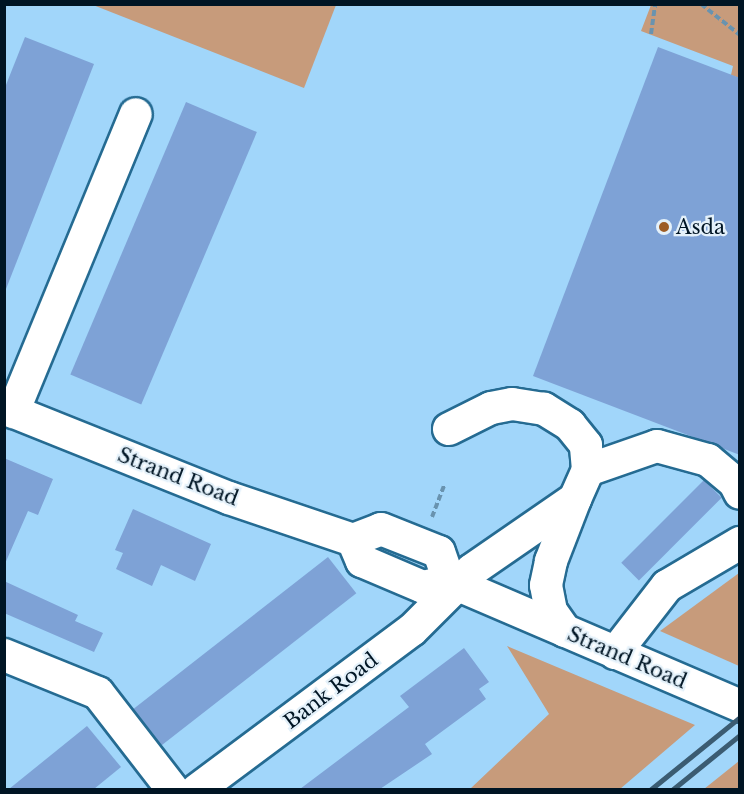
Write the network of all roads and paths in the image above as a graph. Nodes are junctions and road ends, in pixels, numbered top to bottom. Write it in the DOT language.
graph roads {
  1 [pos="655,4"];
  2 [pos="702,4"];
  3 [pos="651,34"];
  4 [pos="740,36"];
  5 [pos="136,114"];
  6 [pos="9,410"];
  7 [pos="449,429"];
  8 [pos="588,470"];
  9 [pos="444,485"];
  10 [pos="740,493"];
  11 [pos="575,499"];
  12 [pos="430,524"];
  13 [pos="740,543"];
  14 [pos="453,582"];
  15 [pos="565,631"];
  16 [pos="615,653"];
  17 [pos="4,655"];
  18 [pos="740,705"];
  19 [pos="173,789"];
  20 [pos="197,789"];
  1 -- 3 [label="path"];
  2 -- 4 [label="path"];
  5 -- 6 [label="street"];
  6 -- 14 [label="street, Strand Road"];
  7 -- 8 [label="street"];
  8 -- 10 [label="street"];
  8 -- 11 [label="street"];
  9 -- 12 [label="path"];
  11 -- 14 [label="street, Bank Road"];
  11 -- 15 [label="street"];
  13 -- 16 [label="street"];
  14 -- 15 [label="street, Strand Road"];
  14 -- 20 [label="street, Bank Road"];
  15 -- 16 [label="street, Strand Road"];
  16 -- 18 [label="street, Strand Road"];
  17 -- 19 [label="street"];
}
